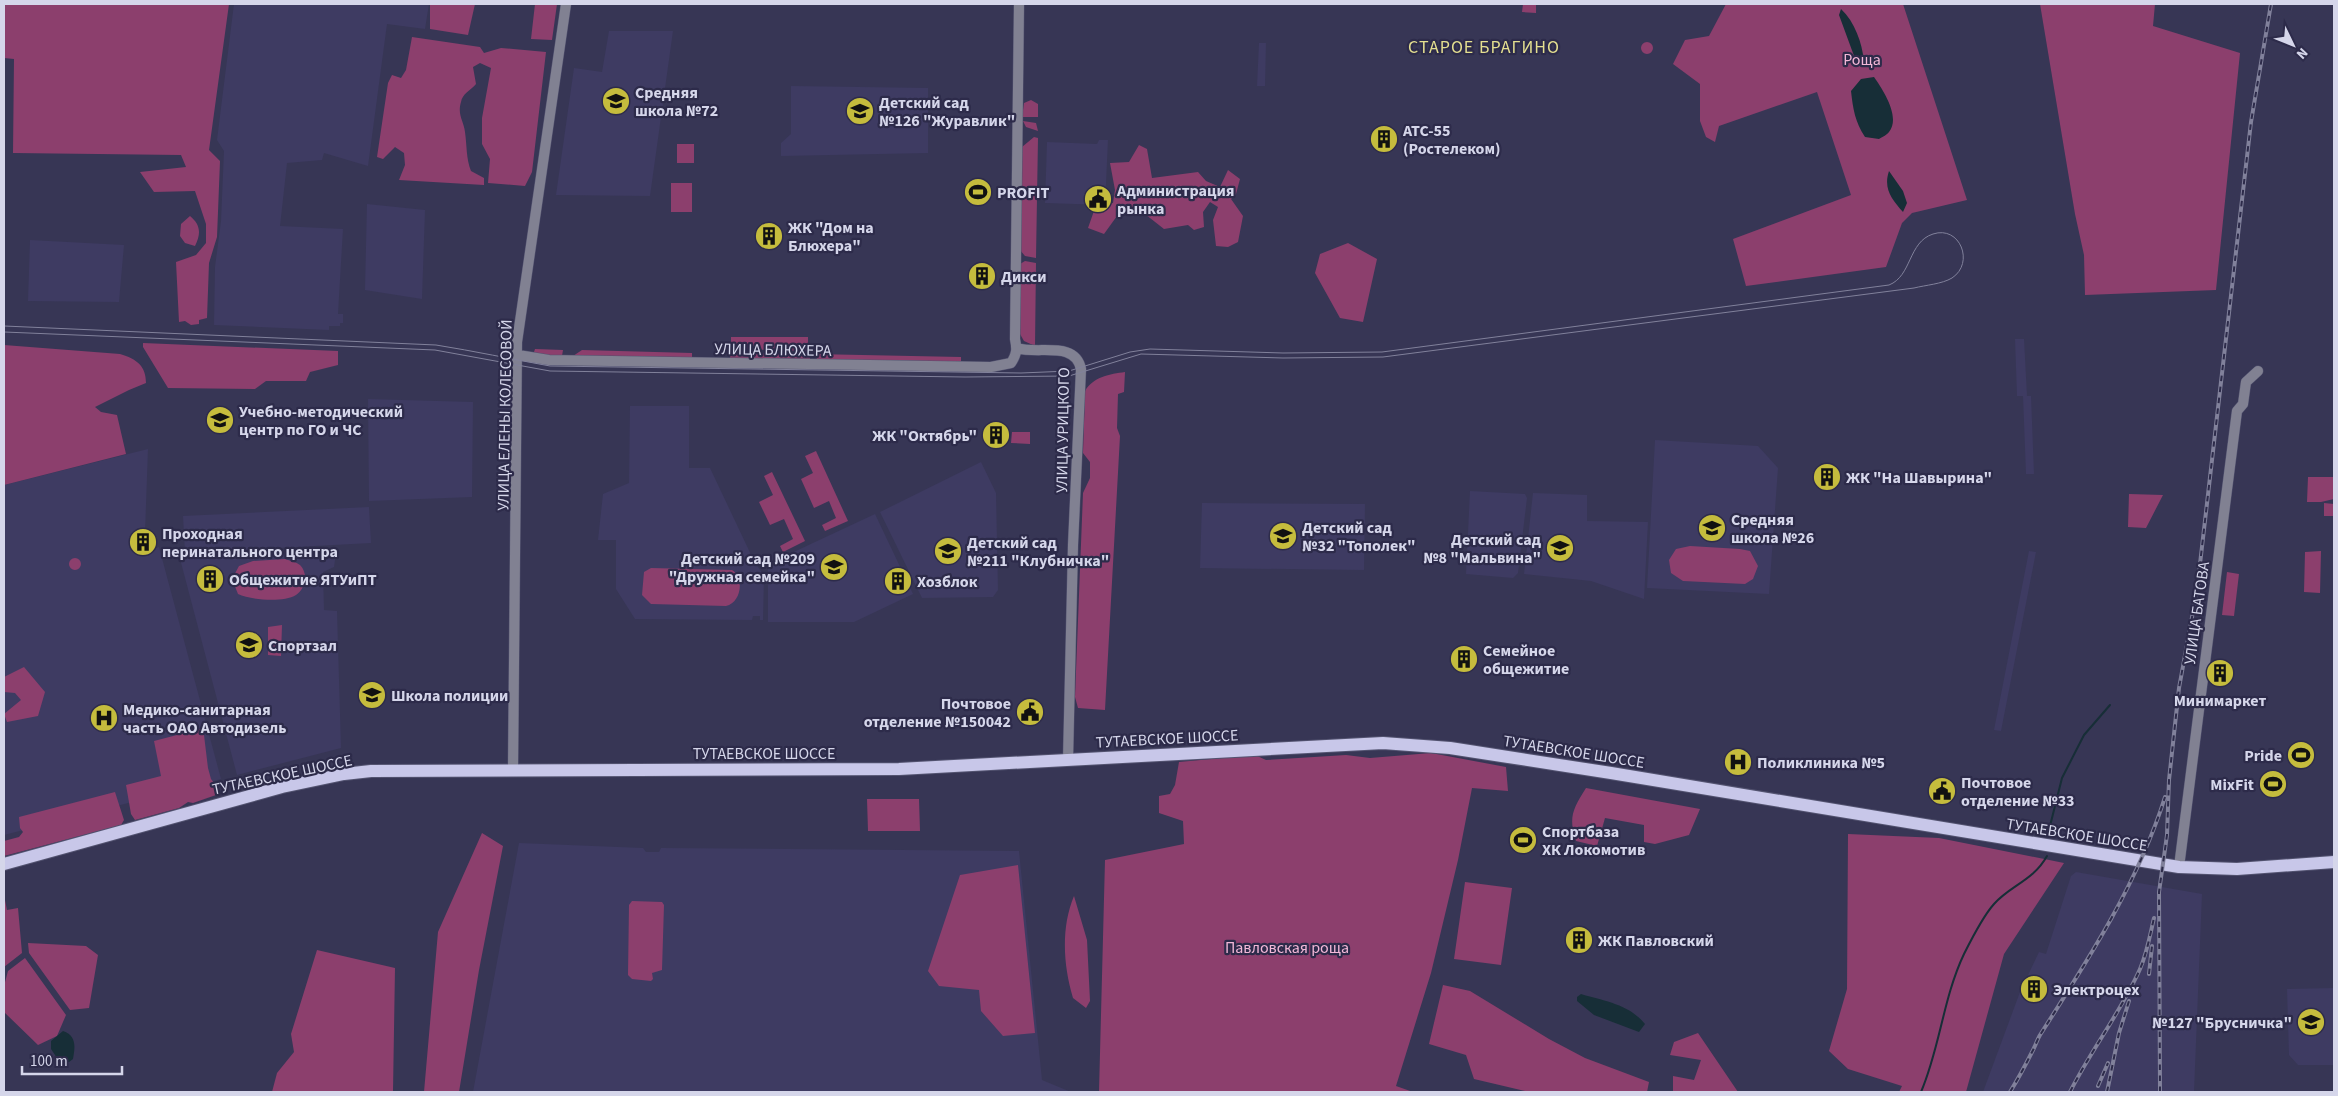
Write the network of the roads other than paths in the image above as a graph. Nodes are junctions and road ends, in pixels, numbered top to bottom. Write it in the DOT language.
graph roads {
  1 [pos="566,4"];
  2 [pos="1019,4"];
  3 [pos="1017,348"];
  4 [pos="518,356"];
  5 [pos="2258,371"];
  6 [pos="1068,760"];
  7 [pos="514,770"];
  8 [pos="2334,862"];
  9 [pos="4,864"];
  10 [pos="2179,867"];
  1 -- 4 [label="street, УЛИЦА ЕЛЕНЫ КОЛЕСОВОЙ"];
  2 -- 3 [label="street"];
  3 -- 4 [label="street, УЛИЦА БЛЮХЕРА"];
  3 -- 6 [label="street, УЛИЦА УРИЦКОГО"];
  4 -- 7 [label="street, УЛИЦА ЕЛЕНЫ КОЛЕСОВОЙ"];
  5 -- 10 [label="street, УЛИЦА БАТОВА"];
  6 -- 7 [label="main road, ТУТАЕВСКОЕ ШОССЕ"];
  6 -- 10 [label="main road, ТУТАЕВСКОЕ ШОССЕ"];
  7 -- 9 [label="main road, ТУТАЕВСКОЕ ШОССЕ"];
  8 -- 10 [label="main road, ТУТАЕВСКОЕ ШОССЕ"];
}
